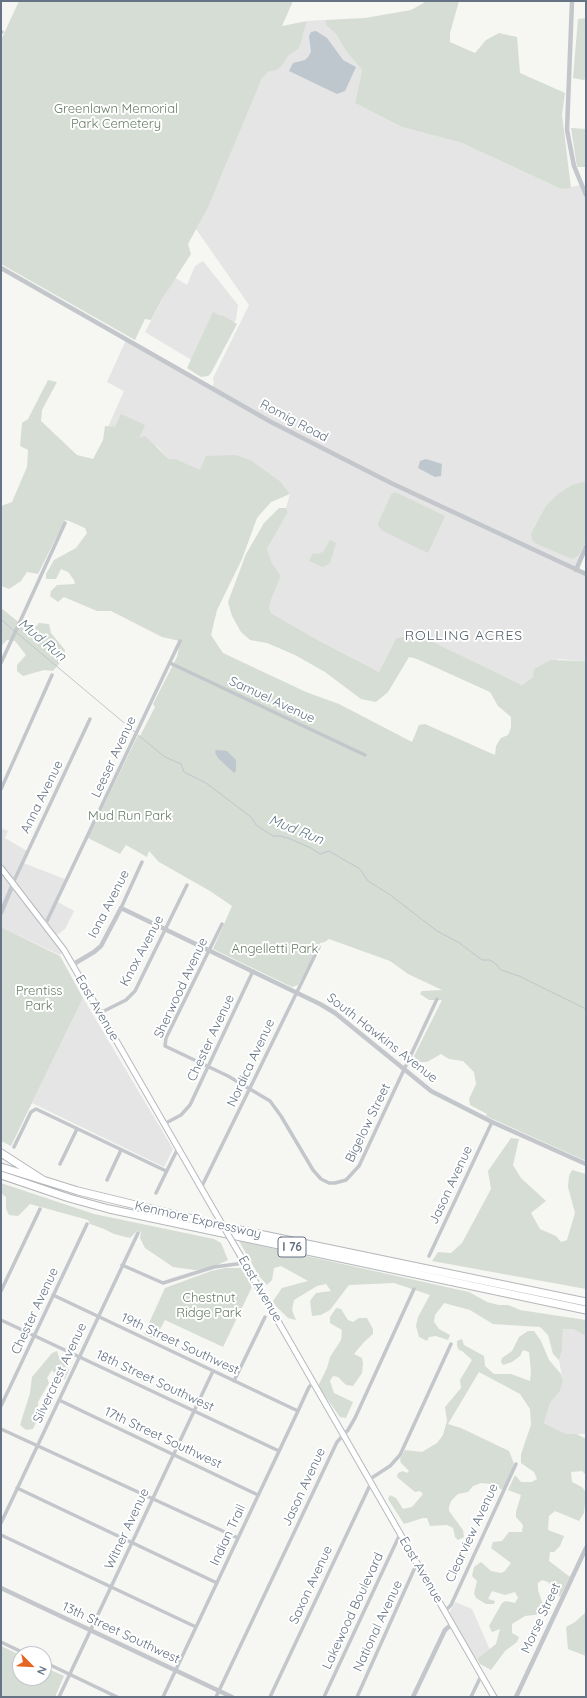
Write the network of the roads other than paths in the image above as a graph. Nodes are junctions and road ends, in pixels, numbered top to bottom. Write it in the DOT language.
graph roads {
  1 [pos="572,1"];
  2 [pos="586,195"];
  3 [pos="1,268"];
  4 [pos="65,523"];
  5 [pos="586,547"];
  6 [pos="576,570"];
  7 [pos="586,574"];
  8 [pos="180,641"];
  9 [pos="1,663"];
  10 [pos="170,663"];
  11 [pos="52,675"];
  12 [pos="90,719"];
  13 [pos="365,755"];
  14 [pos="1,789"];
  15 [pos="142,862"];
  16 [pos="1,868"];
  17 [pos="13,884"];
  18 [pos="187,885"];
  19 [pos="121,908"];
  20 [pos="1,913"];
  21 [pos="222,924"];
  22 [pos="45,925"];
  23 [pos="165,929"];
  24 [pos="319,947"];
  25 [pos="210,950"];
  26 [pos="72,965"];
  27 [pos="253,971"];
  28 [pos="296,991"];
  29 [pos="437,999"];
  30 [pos="100,1013"];
  31 [pos="177,1053"];
  32 [pos="207,1068"];
  33 [pos="404,1070"];
  34 [pos="250,1089"];
  35 [pos="492,1122"];
  36 [pos="164,1124"];
  37 [pos="77,1129"];
  38 [pos="14,1147"];
  39 [pos="178,1148"];
  40 [pos="121,1150"];
  41 [pos="1,1153"];
  42 [pos="60,1164"];
  43 [pos="586,1164"];
  44 [pos="1,1167"];
  45 [pos="166,1171"];
  46 [pos="1,1175"];
  47 [pos="107,1180"];
  48 [pos="46,1182"];
  49 [pos="201,1188"];
  50 [pos="156,1193"];
  51 [pos="40,1209"];
  52 [pos="87,1224"];
  53 [pos="138,1233"];
  54 [pos="429,1256"];
  55 [pos="244,1263"];
  56 [pos="122,1265"];
  57 [pos="414,1289"];
  58 [pos="1,1291"];
  59 [pos="53,1295"];
  60 [pos="586,1301"];
  61 [pos="586,1310"];
  62 [pos="98,1316"];
  63 [pos="265,1317"];
  64 [pos="1,1320"];
  65 [pos="34,1336"];
  66 [pos="451,1344"];
  67 [pos="79,1357"];
  68 [pos="213,1371"];
  69 [pos="234,1381"];
  70 [pos="314,1382"];
  71 [pos="59,1400"];
  72 [pos="1,1406"];
  73 [pos="194,1411"];
  74 [pos="298,1411"];
  75 [pos="1,1429"];
  76 [pos="344,1434"];
  77 [pos="37,1446"];
  78 [pos="279,1451"];
  79 [pos="173,1454"];
  80 [pos="516,1464"];
  81 [pos="370,1481"];
  82 [pos="17,1488"];
  83 [pos="258,1494"];
  84 [pos="153,1498"];
  85 [pos="1,1523"];
  86 [pos="400,1534"];
  87 [pos="1,1535"];
  88 [pos="238,1538"];
  89 [pos="132,1542"];
  90 [pos="586,1548"];
  91 [pos="417,1563"];
  92 [pos="217,1583"];
  93 [pos="111,1586"];
  94 [pos="1,1588"];
  95 [pos="445,1611"];
  96 [pos="452,1624"];
  97 [pos="196,1627"];
  98 [pos="90,1630"];
  99 [pos="1,1642"];
  100 [pos="12,1647"];
  101 [pos="52,1666"];
  102 [pos="175,1670"];
  103 [pos="69,1674"];
  104 [pos="482,1676"];
  105 [pos="219,1691"];
  106 [pos="59,1697"];
  107 [pos="117,1697"];
  108 [pos="163,1697"];
  109 [pos="216,1697"];
  110 [pos="232,1697"];
  111 [pos="270,1697"];
  112 [pos="324,1697"];
  113 [pos="357,1697"];
  114 [pos="413,1697"];
  115 [pos="471,1697"];
  116 [pos="494,1697"];
  117 [pos="516,1697"];
  1 -- 2 [label="street"];
  3 -- 6 [label="street, Romig Road"];
  4 -- 9 [label="street"];
  5 -- 6 [label="street"];
  6 -- 7 [label="street, Romig Road"];
  8 -- 10 [label="street, Leeser Avenue"];
  10 -- 13 [label="street, Samuel Avenue"];
  10 -- 22 [label="street, Leeser Avenue"];
  11 -- 14 [label="street"];
  12 -- 17 [label="street, Anna Avenue"];
  15 -- 19 [label="street, Iona Avenue"];
  16 -- 17 [label="main road, East Avenue"];
  17 -- 20 [label="street"];
  17 -- 22 [label="main road, East Avenue"];
  18 -- 23 [label="street, Knox Avenue"];
  19 -- 23 [label="street, South Hawkins Avenue"];
  19 -- 26 [label="street, Iona Avenue"];
  21 -- 25 [label="street, Sherwood Avenue"];
  22 -- 26 [label="main road, East Avenue"];
  23 -- 25 [label="street, South Hawkins Avenue"];
  23 -- 30 [label="street, Knox Avenue"];
  24 -- 28 [label="street, Nordica Avenue"];
  25 -- 27 [label="street, South Hawkins Avenue"];
  25 -- 31 [label="street, Sherwood Avenue"];
  26 -- 30 [label="main road, East Avenue"];
  27 -- 28 [label="street, South Hawkins Avenue"];
  27 -- 32 [label="street, Chester Avenue"];
  28 -- 33 [label="street, South Hawkins Avenue"];
  28 -- 34 [label="street, Nordica Avenue"];
  29 -- 33 [label="street, Bigelow Street"];
  30 -- 36 [label="main road, East Avenue"];
  31 -- 32 [label="street, Bigelow Street"];
  32 -- 34 [label="street, Bigelow Street"];
  32 -- 36 [label="street, Chester Avenue"];
  33 -- 34 [label="street, Bigelow Street"];
  33 -- 35 [label="street, South Hawkins Avenue"];
  34 -- 49 [label="street, Nordica Avenue"];
  35 -- 43 [label="street, South Hawkins Avenue"];
  35 -- 54 [label="street, Jason Avenue"];
  36 -- 39 [label="main road, East Avenue"];
  37 -- 38 [label="street"];
  37 -- 40 [label="street"];
  37 -- 42 [label="street"];
  39 -- 45 [label="street"];
  39 -- 49 [label="main road, East Avenue"];
  40 -- 45 [label="street"];
  40 -- 47 [label="street"];
  41 -- 48 [label="highway"];
  44 -- 48 [label="highway, Kenmore Expressway / I 76"];
  45 -- 50 [label="street"];
  46 -- 61 [label="highway, Kenmore Expressway / I 76"];
  48 -- 60 [label="highway, Kenmore Expressway / I 76"];
  49 -- 55 [label="main road, East Avenue, bridge"];
  51 -- 58 [label="street"];
  52 -- 59 [label="street, Chester Avenue"];
  53 -- 56 [label="street, Silvercrest Avenue"];
  55 -- 56 [label="street"];
  55 -- 70 [label="main road, East Avenue"];
  56 -- 62 [label="street, Silvercrest Avenue"];
  57 -- 76 [label="street, Jason Avenue"];
  59 -- 62 [label="street, 19th Street Southwest"];
  59 -- 65 [label="street, Chester Avenue"];
  62 -- 67 [label="street, Silvercrest Avenue"];
  62 -- 68 [label="street, 19th Street Southwest"];
  63 -- 69 [label="street"];
  64 -- 65 [label="street, 18th Street Southwest"];
  65 -- 67 [label="street, 18th Street Southwest"];
  65 -- 72 [label="street, Chester Avenue"];
  66 -- 81 [label="street, Saxon Avenue"];
  67 -- 71 [label="street, Silvercrest Avenue"];
  67 -- 73 [label="street, 18th Street Southwest"];
  68 -- 69 [label="street, 19th Street Southwest"];
  68 -- 73 [label="street, Witner Avenue"];
  69 -- 74 [label="street, 19th Street Southwest"];
  70 -- 74 [label="street, Indian Trail"];
  70 -- 76 [label="main road, East Avenue"];
  71 -- 77 [label="street, Silvercrest Avenue"];
  71 -- 79 [label="street, 17th Street Southwest"];
  73 -- 78 [label="street, 18th Street Southwest"];
  73 -- 79 [label="street, Witner Avenue"];
  74 -- 78 [label="street, Indian Trail"];
  75 -- 77 [label="street"];
  76 -- 81 [label="main road, East Avenue"];
  76 -- 105 [label="street, Jason Avenue"];
  77 -- 82 [label="street, Silvercrest Avenue"];
  77 -- 84 [label="street"];
  78 -- 83 [label="street, Indian Trail"];
  79 -- 83 [label="street, 17th Street Southwest"];
  79 -- 84 [label="street, Witner Avenue"];
  80 -- 95 [label="street, Clearview Avenue"];
  81 -- 86 [label="main road, East Avenue"];
  81 -- 111 [label="street, Saxon Avenue"];
  82 -- 85 [label="street, Silvercrest Avenue"];
  82 -- 89 [label="street"];
  83 -- 88 [label="street, Indian Trail"];
  84 -- 88 [label="street"];
  84 -- 89 [label="street, Witner Avenue"];
  86 -- 91 [label="main road, East Avenue"];
  86 -- 112 [label="street, Lakewood Boulevard"];
  87 -- 93 [label="street"];
  88 -- 92 [label="street, Indian Trail"];
  89 -- 92 [label="street"];
  89 -- 93 [label="street, Witner Avenue"];
  90 -- 117 [label="street, Morse Street"];
  91 -- 95 [label="main road, East Avenue"];
  91 -- 113 [label="street, National Avenue"];
  92 -- 97 [label="street, Indian Trail"];
  93 -- 97 [label="street"];
  93 -- 98 [label="street, Witner Avenue"];
  94 -- 98 [label="street, 13th Street Southwest"];
  95 -- 96 [label="main road, East Avenue"];
  96 -- 104 [label="main road, East Avenue"];
  96 -- 114 [label="street"];
  97 -- 102 [label="street, Indian Trail"];
  98 -- 102 [label="street, 13th Street Southwest"];
  98 -- 103 [label="street, Witner Avenue"];
  99 -- 100 [label="street"];
  101 -- 103 [label="street"];
  102 -- 105 [label="street, 13th Street Southwest"];
  102 -- 108 [label="street, Indian Trail"];
  103 -- 106 [label="street, Witner Avenue"];
  103 -- 107 [label="street"];
  104 -- 115 [label="street"];
  104 -- 116 [label="main road, East Avenue"];
  105 -- 109 [label="street, Jason Avenue"];
  105 -- 110 [label="street, 13th Street Southwest"];
}
